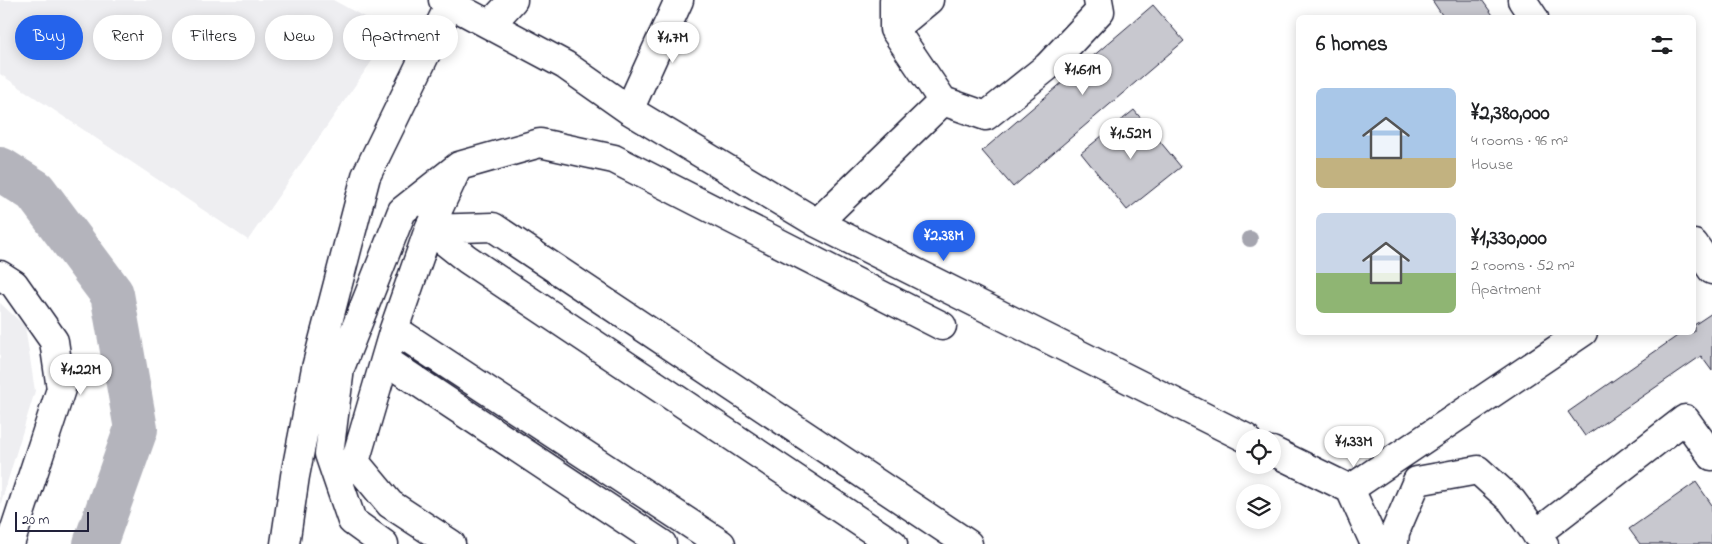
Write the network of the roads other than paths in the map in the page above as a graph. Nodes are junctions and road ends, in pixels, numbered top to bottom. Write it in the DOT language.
graph roads {
  1 [pos="513,0"];
  2 [pos="679,0"];
  3 [pos="894,0"];
  4 [pos="929,0"];
  5 [pos="1098,0"];
  6 [pos="1522,0"];
  7 [pos="447,2"];
  8 [pos="1532,15"];
  9 [pos="490,25"];
  10 [pos="894,29"];
  11 [pos="943,101"];
  12 [pos="629,110"];
  13 [pos="459,166"];
  14 [pos="817,223"];
  15 [pos="429,229"];
  16 [pos="0,275"];
  17 [pos="942,326"];
  18 [pos="394,330"];
  19 [pos="1579,335"];
  20 [pos="385,360"];
  21 [pos="1236,433"];
  22 [pos="1281,455"];
  23 [pos="1712,456"];
  24 [pos="1350,489"];
  25 [pos="1540,539"];
  26 [pos="10,544"];
  27 [pos="284,544"];
  28 [pos="384,544"];
  29 [pos="451,544"];
  30 [pos="662,544"];
  31 [pos="721,544"];
  32 [pos="893,544"];
  33 [pos="968,544"];
  34 [pos="1375,544"];
  35 [pos="1394,544"];
  1 -- 9 [label="street"];
  2 -- 12 [label="street"];
  3 -- 10 [label="street"];
  4 -- 10 [label="street"];
  5 -- 11 [label="street"];
  6 -- 8 [label="street"];
  7 -- 9 [label="street"];
  7 -- 27 [label="street"];
  9 -- 12 [label="street"];
  10 -- 11 [label="street"];
  11 -- 14 [label="street"];
  12 -- 14 [label="street"];
  13 -- 15 [label="street"];
  13 -- 17 [label="street"];
  13 -- 28 [label="street"];
  14 -- 21 [label="street"];
  15 -- 18 [label="street"];
  15 -- 32 [label="street"];
  15 -- 33 [label="street"];
  16 -- 26 [label="street"];
  18 -- 20 [label="street"];
  18 -- 31 [label="street"];
  19 -- 24 [label="street"];
  20 -- 29 [label="street"];
  20 -- 30 [label="street"];
  22 -- 24 [label="street"];
  23 -- 25 [label="street"];
  24 -- 34 [label="street"];
  25 -- 35 [label="street"];
}
